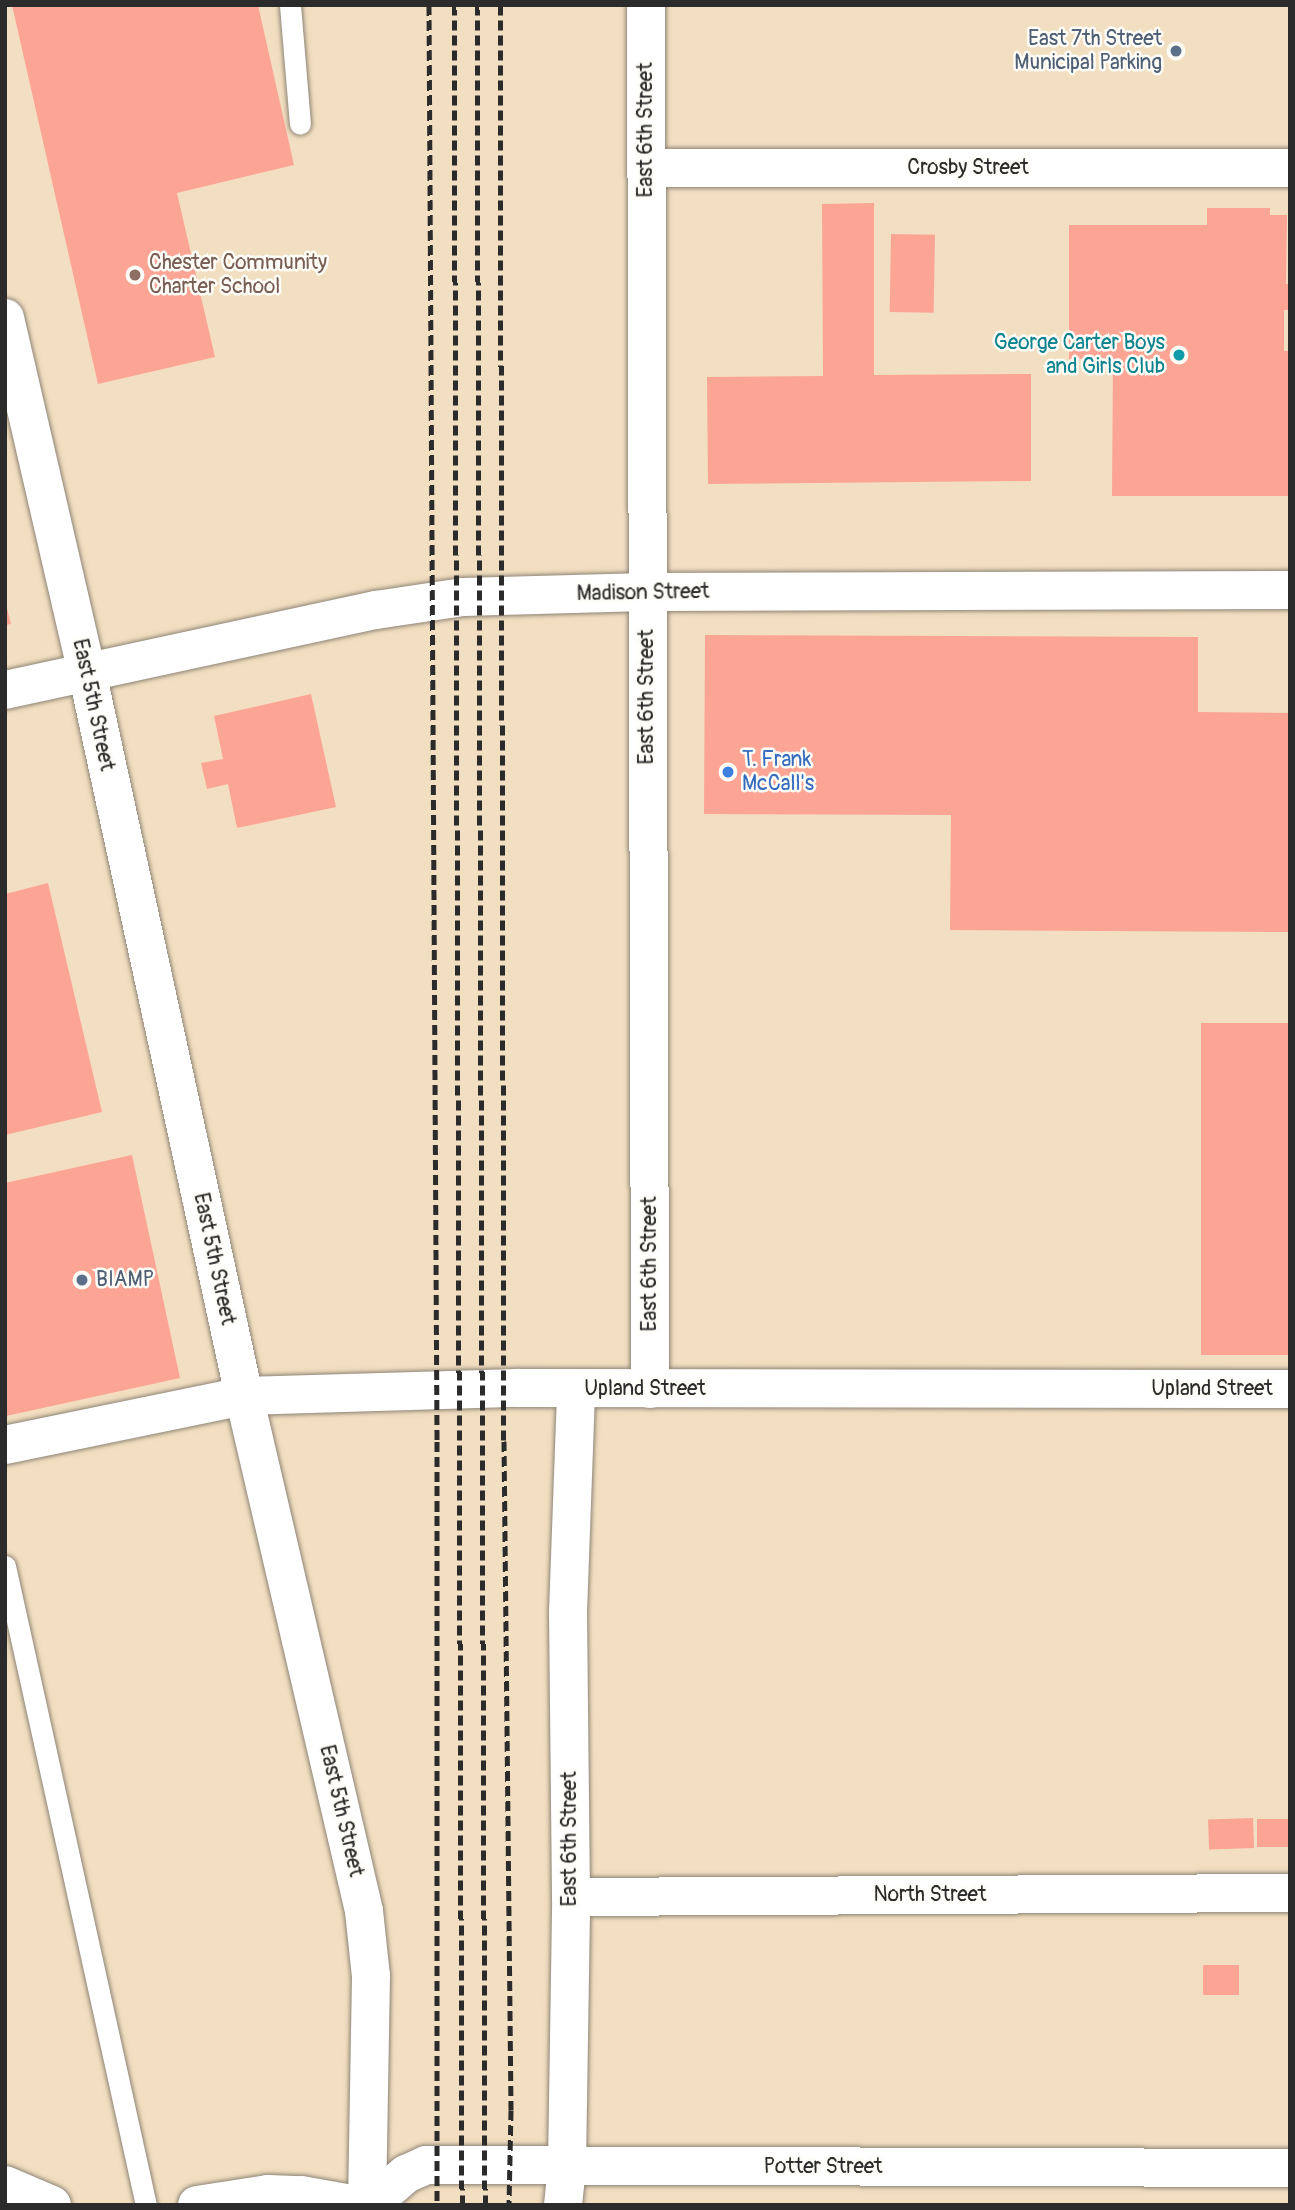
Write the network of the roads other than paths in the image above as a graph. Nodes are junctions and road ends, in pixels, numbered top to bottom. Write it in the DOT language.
graph roads {
  1 [pos="289,5"];
  2 [pos="646,5"];
  3 [pos="300,124"];
  4 [pos="646,168"];
  5 [pos="1290,168"];
  6 [pos="5,318"];
  7 [pos="1290,590"];
  8 [pos="646,592"];
  9 [pos="87,673"];
  10 [pos="5,690"];
  11 [pos="576,1389"];
  12 [pos="650,1389"];
  13 [pos="1290,1389"];
  14 [pos="244,1396"];
  15 [pos="5,1446"];
  16 [pos="5,1566"];
  17 [pos="1290,1893"];
  18 [pos="571,1897"];
  19 [pos="567,2166"];
  20 [pos="1290,2168"];
  21 [pos="5,2185"];
  22 [pos="52,2205"];
  23 [pos="146,2205"];
  24 [pos="197,2205"];
  25 [pos="357,2205"];
  26 [pos="368,2205"];
  27 [pos="563,2205"];
  1 -- 3 [label="lane"];
  2 -- 4 [label="street, East 6th Street"];
  4 -- 5 [label="street, Crosby Street"];
  4 -- 8 [label="street, East 6th Street"];
  6 -- 9 [label="street, East 5th Street"];
  7 -- 8 [label="street, Madison Street"];
  8 -- 9 [label="street, Madison Street"];
  8 -- 12 [label="street, East 6th Street"];
  9 -- 10 [label="street, Madison Street"];
  9 -- 14 [label="street, East 5th Street"];
  11 -- 12 [label="street, Upland Street"];
  11 -- 14 [label="street, Upland Street"];
  11 -- 18 [label="street, East 6th Street"];
  12 -- 13 [label="street, Upland Street"];
  14 -- 15 [label="street, Upland Street"];
  14 -- 26 [label="street, East 5th Street"];
  16 -- 23 [label="lane"];
  17 -- 18 [label="street, North Street"];
  18 -- 19 [label="street, East 6th Street"];
  19 -- 20 [label="street, Potter Street"];
  19 -- 26 [label="street, Potter Street"];
  19 -- 27 [label="street, East 6th Street"];
  21 -- 22 [label="street"];
  24 -- 25 [label="street"];
}
